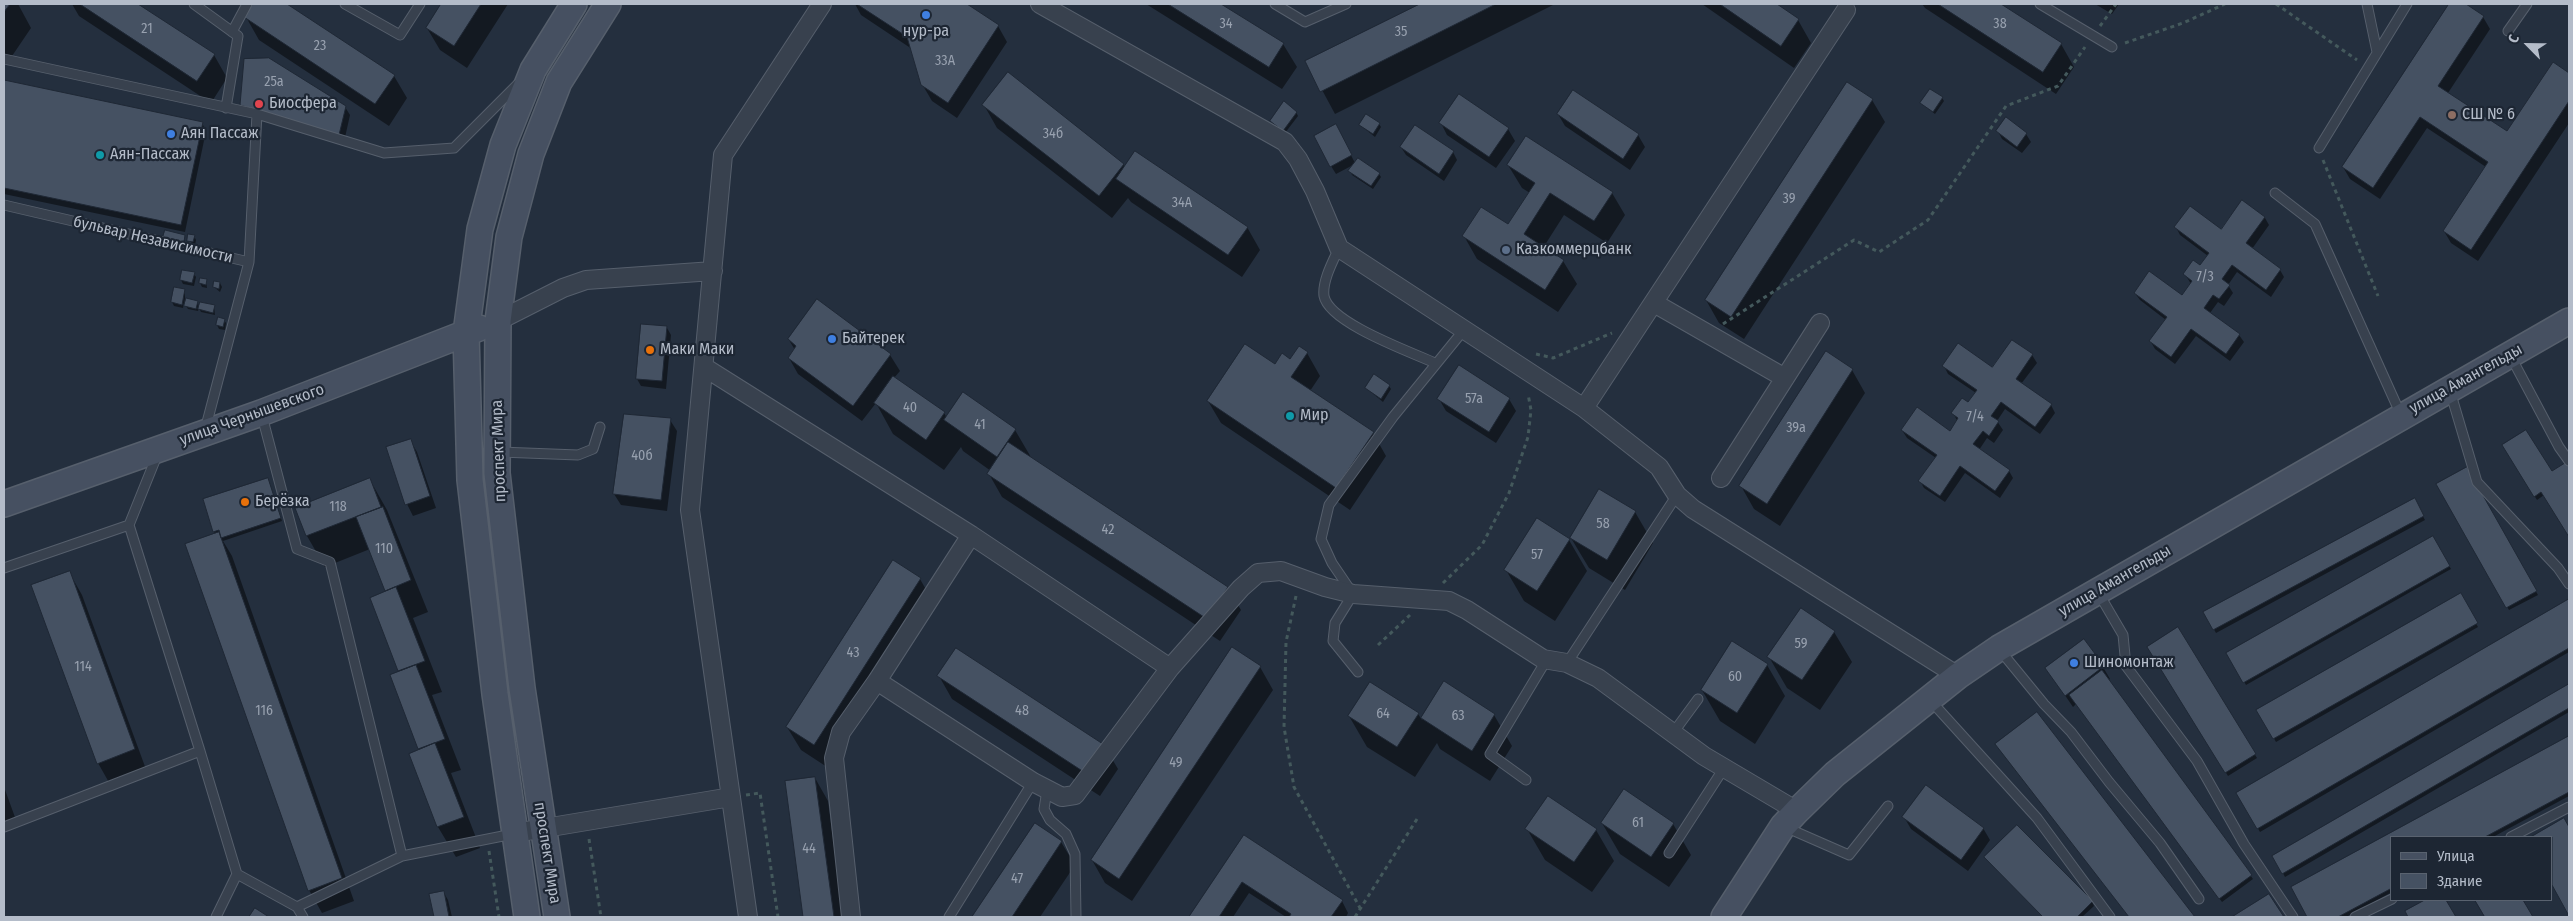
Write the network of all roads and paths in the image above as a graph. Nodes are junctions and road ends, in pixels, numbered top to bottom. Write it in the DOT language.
graph roads {
  1 [pos="194,4"];
  2 [pos="247,4"];
  3 [pos="345,4"];
  4 [pos="420,4"];
  5 [pos="574,4"];
  6 [pos="608,4"];
  7 [pos="822,4"];
  8 [pos="1040,4"];
  9 [pos="1274,4"];
  10 [pos="1346,4"];
  11 [pos="2040,4"];
  12 [pos="2116,4"];
  13 [pos="2225,4"];
  14 [pos="2276,4"];
  15 [pos="2367,4"];
  16 [pos="2407,4"];
  17 [pos="2527,4"];
  18 [pos="1844,6"];
  19 [pos="2508,31"];
  20 [pos="232,32"];
  21 [pos="2093,36"];
  22 [pos="2112,47"];
  23 [pos="2377,52"];
  24 [pos="4,59"];
  25 [pos="2368,67"];
  26 [pos="533,70"];
  27 [pos="226,108"];
  28 [pos="257,114"];
  29 [pos="2319,148"];
  30 [pos="2275,193"];
  31 [pos="4,205"];
  32 [pos="1339,248"];
  33 [pos="249,262"];
  34 [pos="713,271"];
  35 [pos="2378,296"];
  36 [pos="1654,303"];
  37 [pos="1644,318"];
  38 [pos="498,321"];
  39 [pos="2569,321"];
  40 [pos="1820,323"];
  41 [pos="1463,330"];
  42 [pos="466,333"];
  43 [pos="1708,333"];
  44 [pos="1535,354"];
  45 [pos="2510,354"];
  46 [pos="1435,363"];
  47 [pos="704,367"];
  48 [pos="1523,368"];
  49 [pos="1785,378"];
  50 [pos="2450,388"];
  51 [pos="1584,408"];
  52 [pos="261,413"];
  53 [pos="2401,415"];
  54 [pos="600,426"];
  55 [pos="205,432"];
  56 [pos="160,448"];
  57 [pos="497,452"];
  58 [pos="2569,461"];
  59 [pos="1721,478"];
  60 [pos="1677,495"];
  61 [pos="4,504"];
  62 [pos="129,525"];
  63 [pos="971,535"];
  64 [pos="4,568"];
  65 [pos="1304,579"];
  66 [pos="2569,584"];
  67 [pos="2098,591"];
  68 [pos="1353,594"];
  69 [pos="1428,598"];
  70 [pos="1378,645"];
  71 [pos="1999,648"];
  72 [pos="1547,660"];
  73 [pos="1567,663"];
  74 [pos="1170,668"];
  75 [pos="1358,672"];
  76 [pos="1958,676"];
  77 [pos="877,681"];
  78 [pos="1929,698"];
  79 [pos="1698,699"];
  80 [pos="1673,733"];
  81 [pos="200,752"];
  82 [pos="1724,768"];
  83 [pos="1526,780"];
  84 [pos="1040,786"];
  85 [pos="731,797"];
  86 [pos="1888,806"];
  87 [pos="2569,806"];
  88 [pos="1790,819"];
  89 [pos="1417,820"];
  90 [pos="587,822"];
  91 [pos="4,826"];
  92 [pos="544,829"];
  93 [pos="515,834"];
  94 [pos="2513,836"];
  95 [pos="487,839"];
  96 [pos="1669,853"];
  97 [pos="402,856"];
  98 [pos="237,874"];
  99 [pos="2199,898"];
  100 [pos="2390,900"];
  101 [pos="297,907"];
  102 [pos="1360,908"];
  103 [pos="216,917"];
  104 [pos="303,917"];
  105 [pos="498,917"];
  106 [pos="527,917"];
  107 [pos="557,917"];
  108 [pos="600,917"];
  109 [pos="748,917"];
  110 [pos="778,917"];
  111 [pos="850,917"];
  112 [pos="950,917"];
  113 [pos="1076,917"];
  114 [pos="1355,917"];
  115 [pos="1724,917"];
  116 [pos="2110,917"];
  117 [pos="2293,917"];
  118 [pos="2355,917"];
  1 -- 20 [label="lane"];
  2 -- 20 [label="lane"];
  3 -- 4 [label="lane"];
  5 -- 26 [label="main road, проспект Мира"];
  6 -- 38 [label="main road, проспект Мира"];
  7 -- 34 [label="street"];
  8 -- 32 [label="street"];
  9 -- 10 [label="lane"];
  11 -- 21 [label="lane"];
  12 -- 21 [label="path"];
  13 -- 22 [label="path"];
  14 -- 25 [label="path"];
  15 -- 23 [label="lane"];
  16 -- 23 [label="lane"];
  17 -- 19 [label="lane"];
  18 -- 36 [label="street"];
  20 -- 27 [label="lane"];
  21 -- 22 [label="lane"];
  21 -- 43 [label="path"];
  23 -- 25 [label="lane"];
  24 -- 27 [label="lane"];
  25 -- 29 [label="lane"];
  26 -- 28 [label="lane"];
  26 -- 42 [label="main road, проспект Мира"];
  27 -- 28 [label="lane"];
  28 -- 33 [label="lane"];
  29 -- 35 [label="path"];
  30 -- 53 [label="lane"];
  31 -- 33 [label="lane, бульвар Независимости"];
  32 -- 41 [label="street"];
  32 -- 46 [label="lane"];
  33 -- 55 [label="lane, бульвар Независимости"];
  34 -- 38 [label="street"];
  34 -- 47 [label="street"];
  36 -- 37 [label="street"];
  36 -- 43 [label="street"];
  37 -- 44 [label="path"];
  37 -- 51 [label="street"];
  38 -- 42 [label="main road, улица Чернышевского"];
  38 -- 57 [label="main road, проспект Мира"];
  39 -- 45 [label="main road, улица Амангельды"];
  40 -- 49 [label="street"];
  41 -- 46 [label="lane"];
  41 -- 48 [label="street"];
  42 -- 52 [label="main road, улица Чернышевского"];
  42 -- 93 [label="main road, проспект Мира"];
  43 -- 49 [label="street"];
  45 -- 50 [label="main road, улица Амангельды"];
  45 -- 58 [label="lane"];
  46 -- 68 [label="lane"];
  47 -- 63 [label="street"];
  47 -- 85 [label="street"];
  48 -- 51 [label="street"];
  48 -- 69 [label="path"];
  49 -- 59 [label="street"];
  50 -- 53 [label="main road, улица Амангельды"];
  50 -- 66 [label="lane"];
  51 -- 60 [label="street"];
  52 -- 55 [label="main road, улица Чернышевского"];
  52 -- 97 [label="lane"];
  53 -- 67 [label="main road, улица Амангельды"];
  54 -- 57 [label="lane"];
  55 -- 56 [label="main road, улица Чернышевского"];
  56 -- 61 [label="main road, улица Чернышевского"];
  56 -- 62 [label="lane"];
  57 -- 92 [label="main road, проспект Мира"];
  60 -- 73 [label="lane"];
  60 -- 76 [label="street"];
  62 -- 64 [label="lane"];
  62 -- 81 [label="lane"];
  63 -- 74 [label="street"];
  63 -- 77 [label="street"];
  65 -- 68 [label="street"];
  65 -- 74 [label="street"];
  65 -- 102 [label="path"];
  67 -- 71 [label="main road, улица Амангельды"];
  67 -- 117 [label="lane"];
  68 -- 69 [label="street"];
  68 -- 75 [label="lane"];
  69 -- 70 [label="path"];
  69 -- 72 [label="street"];
  71 -- 76 [label="main road, улица Амангельды"];
  71 -- 99 [label="lane"];
  72 -- 73 [label="street"];
  72 -- 83 [label="lane"];
  73 -- 80 [label="street"];
  74 -- 84 [label="street"];
  76 -- 78 [label="main road, улица Амангельды"];
  77 -- 84 [label="street"];
  77 -- 111 [label="street"];
  78 -- 88 [label="main road, улица Амангельды"];
  78 -- 116 [label="lane"];
  79 -- 80 [label="lane"];
  80 -- 82 [label="street"];
  81 -- 91 [label="lane"];
  81 -- 98 [label="lane"];
  82 -- 88 [label="street"];
  82 -- 96 [label="lane"];
  84 -- 112 [label="lane"];
  84 -- 113 [label="lane"];
  85 -- 90 [label="street"];
  85 -- 109 [label="street"];
  85 -- 110 [label="path"];
  86 -- 88 [label="lane"];
  87 -- 94 [label="lane"];
  88 -- 115 [label="main road, улица Амангельды"];
  89 -- 102 [label="path"];
  90 -- 92 [label="street"];
  90 -- 108 [label="path"];
  92 -- 93 [label="street"];
  92 -- 107 [label="main road, проспект Мира"];
  93 -- 95 [label="lane"];
  93 -- 106 [label="main road, проспект Мира"];
  95 -- 97 [label="lane"];
  95 -- 105 [label="path"];
  97 -- 101 [label="lane"];
  98 -- 101 [label="lane"];
  98 -- 103 [label="lane"];
  100 -- 118 [label="lane"];
  101 -- 104 [label="lane"];
  102 -- 114 [label="path"];
}
